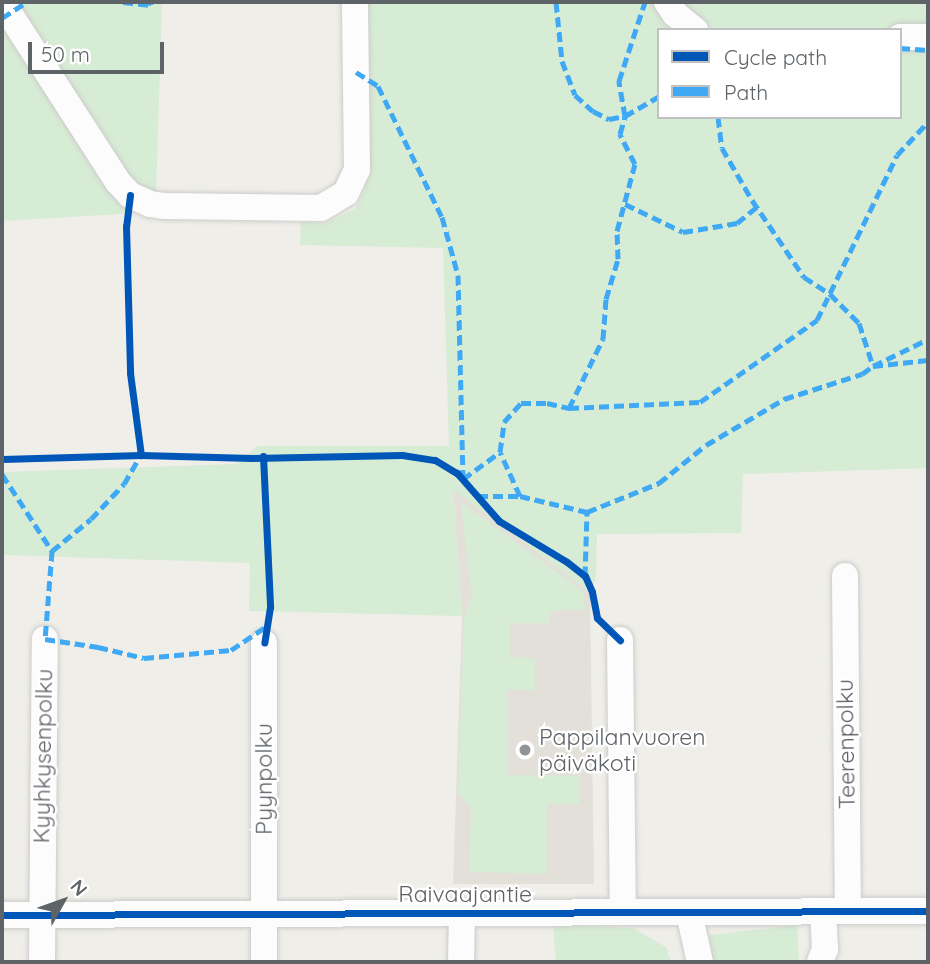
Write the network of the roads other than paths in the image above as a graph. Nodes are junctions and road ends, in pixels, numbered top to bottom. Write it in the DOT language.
graph roads {
  1 [pos="2,2"];
  2 [pos="355,2"];
  3 [pos="667,2"];
  4 [pos="692,28"];
  5 [pos="902,37"];
  6 [pos="928,37"];
  7 [pos="845,576"];
  8 [pos="45,639"];
  9 [pos="620,640"];
  10 [pos="264,643"];
  11 [pos="835,911"];
  12 [pos="928,911"];
  13 [pos="623,912"];
  14 [pos="462,913"];
  15 [pos="689,913"];
  16 [pos="264,914"];
  17 [pos="2,915"];
  18 [pos="42,915"];
  19 [pos="42,962"];
  20 [pos="264,962"];
  21 [pos="461,962"];
  22 [pos="699,962"];
  23 [pos="820,962"];
  1 -- 2 [label="street"];
  3 -- 4 [label="street"];
  5 -- 6 [label="street"];
  7 -- 11 [label="street, Teerenpolku"];
  8 -- 18 [label="street, Kyyhkysenpolku"];
  9 -- 13 [label="street"];
  10 -- 16 [label="street, Pyynpolku"];
  11 -- 12 [label="street, Raivaajantie"];
  11 -- 15 [label="street, Raivaajantie"];
  11 -- 23 [label="street, Teerenpolku"];
  13 -- 14 [label="street, Raivaajantie"];
  13 -- 15 [label="street, Raivaajantie"];
  14 -- 16 [label="street, Raivaajantie"];
  14 -- 21 [label="street"];
  15 -- 22 [label="street"];
  16 -- 18 [label="street, Raivaajantie"];
  16 -- 20 [label="street, Pyynpolku"];
  17 -- 18 [label="street, Raivaajantie"];
  18 -- 19 [label="street, Kyyhkysenpolku"];
}
